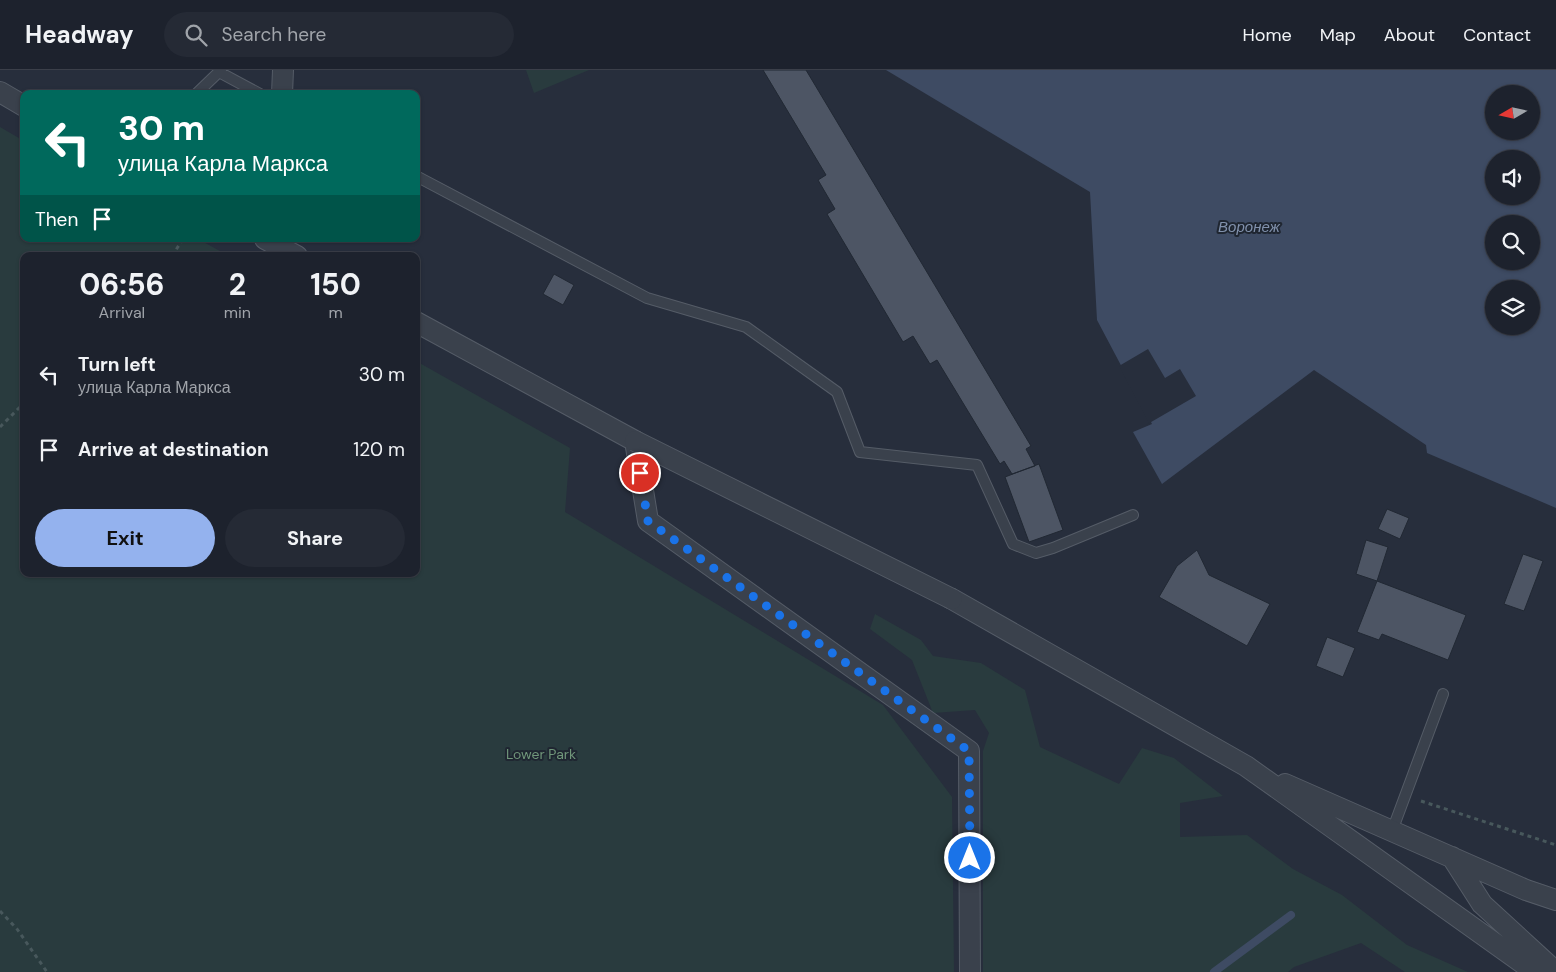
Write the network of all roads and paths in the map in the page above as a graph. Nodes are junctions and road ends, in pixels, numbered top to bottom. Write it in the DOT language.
graph roads {
  1 [pos="283,70"];
  2 [pos="220,71"];
  3 [pos="200,90"];
  4 [pos="253,90"];
  5 [pos="282,90"];
  6 [pos="0,92"];
  7 [pos="20,104"];
  8 [pos="420,178"];
  9 [pos="271,242"];
  10 [pos="289,252"];
  11 [pos="420,324"];
  12 [pos="20,407"];
  13 [pos="0,426"];
  14 [pos="635,441"];
  15 [pos="1133,515"];
  16 [pos="1443,694"];
  17 [pos="1246,766"];
  18 [pos="1405,796"];
  19 [pos="1392,831"];
  20 [pos="1556,845"];
  21 [pos="1452,857"];
  22 [pos="1556,900"];
  23 [pos="0,911"];
  24 [pos="41,967"];
  25 [pos="40,972"];
  26 [pos="46,972"];
  27 [pos="970,972"];
  28 [pos="1535,972"];
  29 [pos="1556,972"];
  1 -- 5 [label="street"];
  2 -- 3 [label="lane"];
  2 -- 4 [label="lane"];
  6 -- 7 [label="street"];
  8 -- 15 [label="lane"];
  9 -- 10 [label="street"];
  11 -- 14 [label="street"];
  12 -- 13 [label="path"];
  14 -- 17 [label="street, bridge"];
  14 -- 27 [label="street"];
  16 -- 18 [label="lane"];
  17 -- 19 [label="street"];
  17 -- 28 [label="street"];
  18 -- 19 [label="lane"];
  18 -- 20 [label="path"];
  19 -- 21 [label="street"];
  21 -- 22 [label="street"];
  21 -- 29 [label="street"];
  23 -- 24 [label="path"];
  24 -- 25 [label="path"];
  24 -- 26 [label="path"];
}
